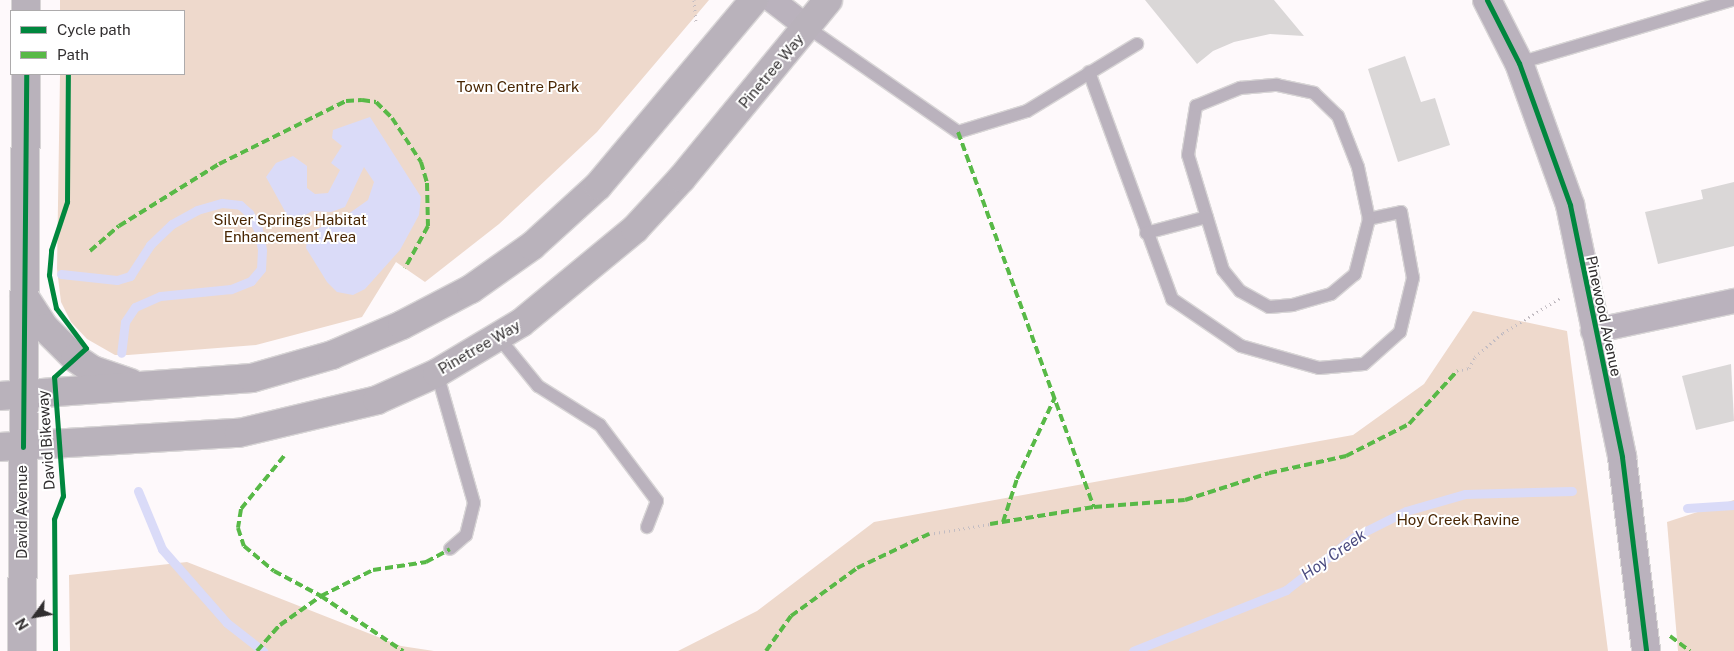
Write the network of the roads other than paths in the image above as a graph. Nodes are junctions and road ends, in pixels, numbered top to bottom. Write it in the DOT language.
graph roads {
  1 [pos="754,0"];
  2 [pos="772,0"];
  3 [pos="828,0"];
  4 [pos="1487,0"];
  5 [pos="1732,0"];
  6 [pos="807,27"];
  7 [pos="1137,44"];
  8 [pos="1519,63"];
  9 [pos="1090,72"];
  10 [pos="26,75"];
  11 [pos="1207,216"];
  12 [pos="1369,219"];
  13 [pos="1146,233"];
  14 [pos="24,296"];
  15 [pos="1734,301"];
  16 [pos="1594,331"];
  17 [pos="499,338"];
  18 [pos="437,373"];
  19 [pos="142,386"];
  20 [pos="11,396"];
  21 [pos="12,447"];
  22 [pos="647,527"];
  23 [pos="450,549"];
  24 [pos="22,651"];
  25 [pos="1646,651"];
  1 -- 19 [label="main road"];
  2 -- 6 [label="street"];
  3 -- 6 [label="main road, Pinetree Way"];
  4 -- 8 [label="street, Pinewood Avenue"];
  5 -- 8 [label="lane"];
  6 -- 9 [label="lane"];
  6 -- 17 [label="main road, Pinetree Way"];
  7 -- 9 [label="lane"];
  8 -- 16 [label="street, Pinewood Avenue"];
  9 -- 13 [label="lane"];
  10 -- 14 [label="main road, David Avenue"];
  11 -- 12 [label="lane"];
  11 -- 12 [label="lane"];
  11 -- 13 [label="lane"];
  12 -- 13 [label="lane"];
  14 -- 19 [label="main road"];
  14 -- 20 [label="main road, David Avenue"];
  15 -- 16 [label="street"];
  16 -- 25 [label="street, Pinewood Avenue"];
  17 -- 18 [label="main road, Pinetree Way"];
  17 -- 22 [label="lane"];
  18 -- 21 [label="main road, Pinetree Way"];
  18 -- 23 [label="lane"];
  19 -- 20 [label="main road"];
  20 -- 21 [label="main road, David Avenue"];
  21 -- 24 [label="main road, David Avenue"];
}
